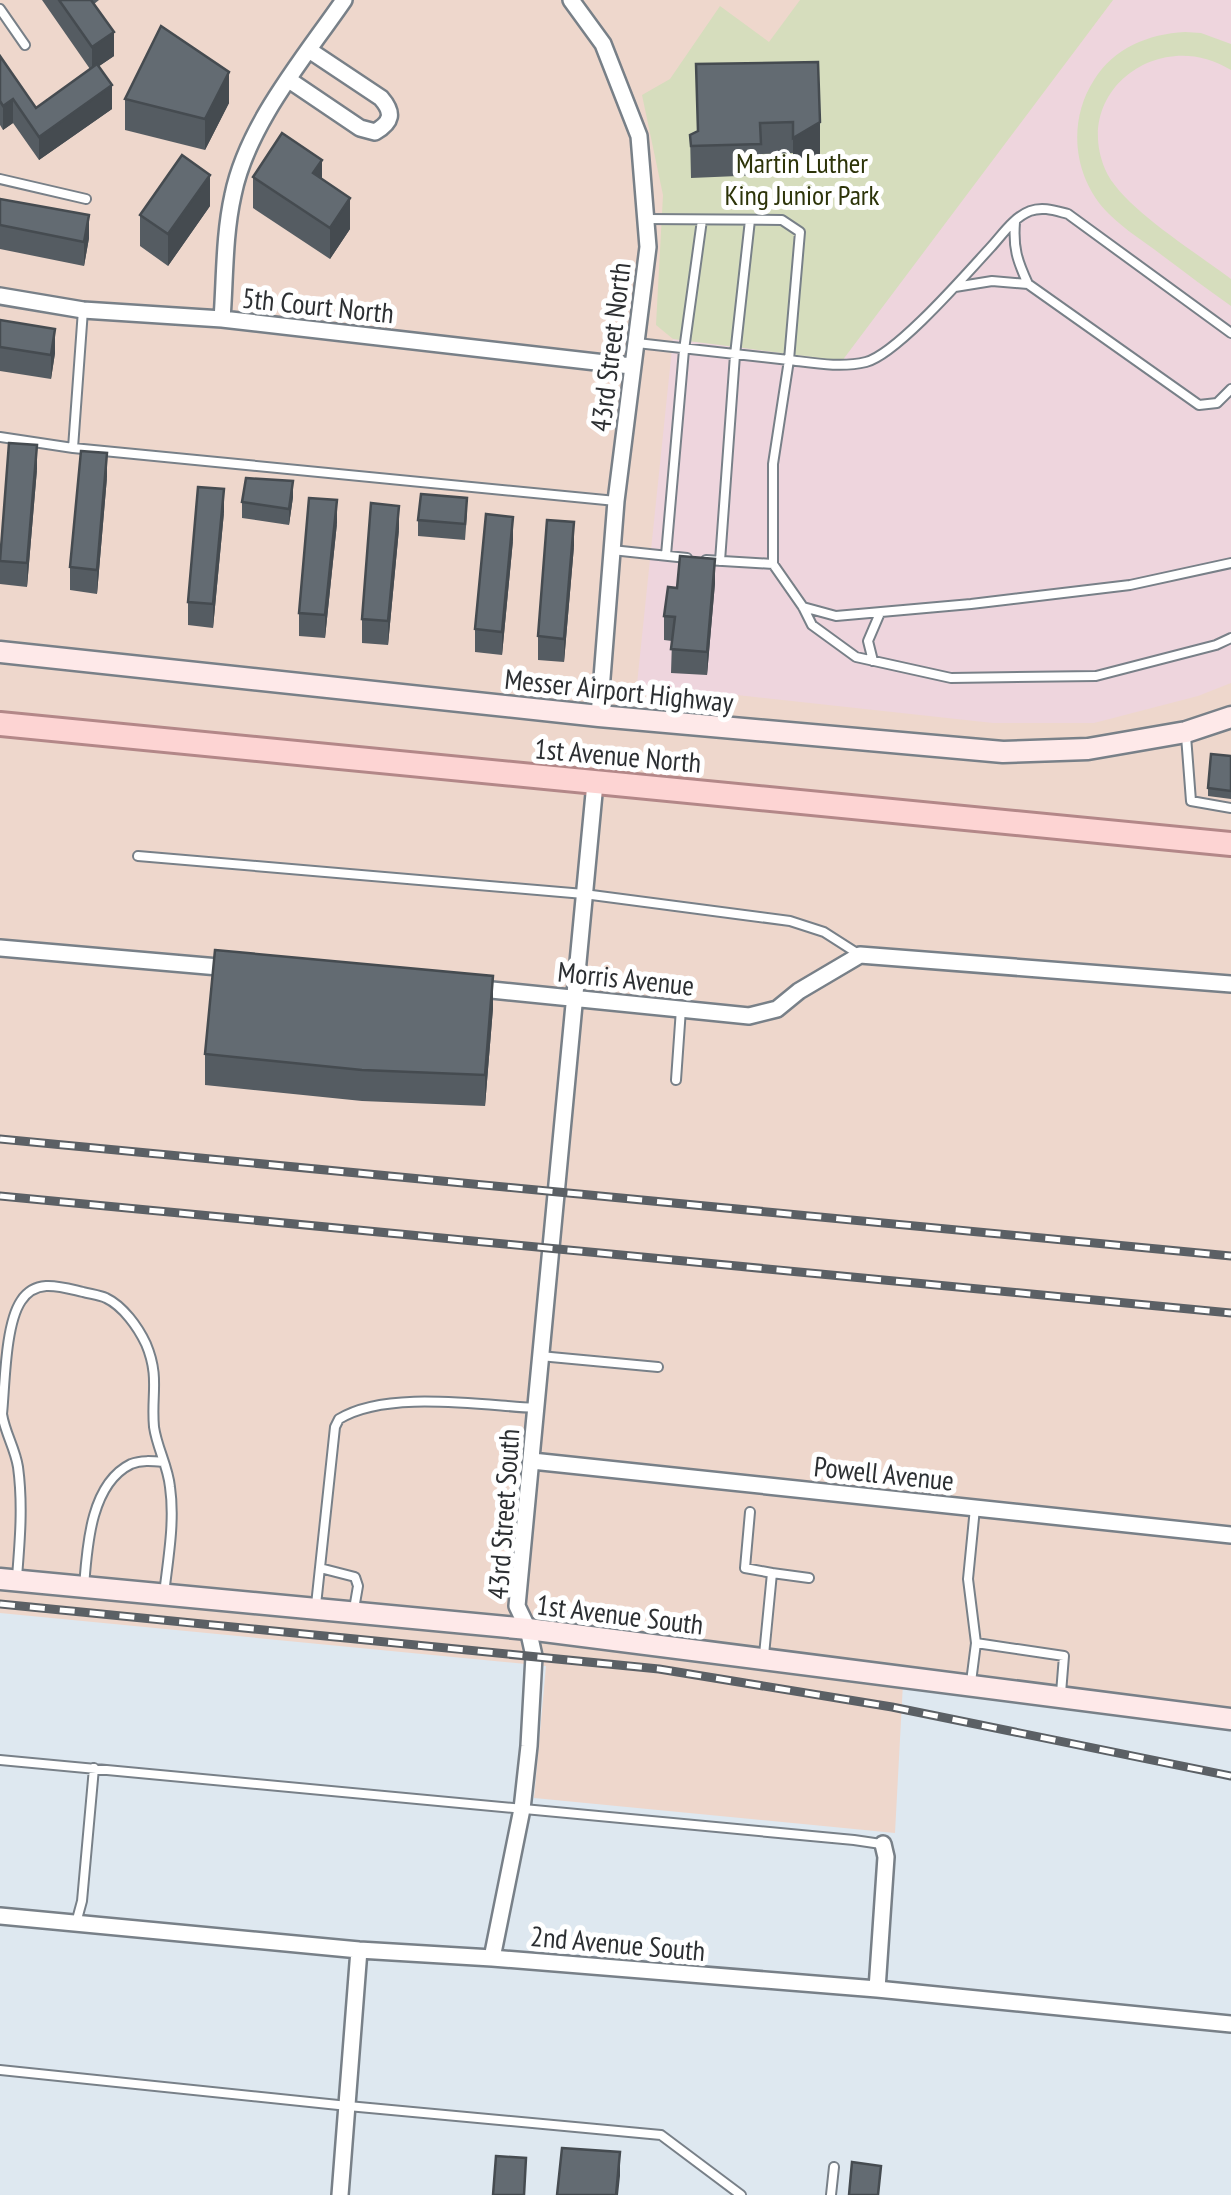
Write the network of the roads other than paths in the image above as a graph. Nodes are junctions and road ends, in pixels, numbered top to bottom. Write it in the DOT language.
graph roads {
  1 [pos="344,0"];
  2 [pos="571,0"];
  3 [pos="0,9"];
  4 [pos="24,45"];
  5 [pos="310,50"];
  6 [pos="288,80"];
  7 [pos="0,179"];
  8 [pos="86,199"];
  9 [pos="646,219"];
  10 [pos="702,220"];
  11 [pos="750,220"];
  12 [pos="1014,222"];
  13 [pos="1028,284"];
  14 [pos="954,287"];
  15 [pos="0,296"];
  16 [pos="82,310"];
  17 [pos="222,319"];
  18 [pos="1231,333"];
  19 [pos="634,342"];
  20 [pos="684,350"];
  21 [pos="735,355"];
  22 [pos="789,360"];
  23 [pos="631,366"];
  24 [pos="1231,390"];
  25 [pos="0,437"];
  26 [pos="73,448"];
  27 [pos="616,501"];
  28 [pos="612,550"];
  29 [pos="666,555"];
  30 [pos="720,561"];
  31 [pos="1231,563"];
  32 [pos="773,564"];
  33 [pos="803,607"];
  34 [pos="880,612"];
  35 [pos="1231,638"];
  36 [pos="0,652"];
  37 [pos="873,661"];
  38 [pos="598,716"];
  39 [pos="1231,717"];
  40 [pos="0,724"];
  41 [pos="1186,732"];
  42 [pos="595,783"];
  43 [pos="1231,808"];
  44 [pos="1231,844"];
  45 [pos="138,856"];
  46 [pos="584,894"];
  47 [pos="0,948"];
  48 [pos="860,955"];
  49 [pos="237,968"];
  50 [pos="1231,984"];
  51 [pos="455,987"];
  52 [pos="574,997"];
  53 [pos="681,1009"];
  54 [pos="676,1080"];
  55 [pos="540,1356"];
  56 [pos="658,1367"];
  57 [pos="536,1408"];
  58 [pos="532,1461"];
  59 [pos="163,1462"];
  60 [pos="975,1508"];
  61 [pos="750,1512"];
  62 [pos="1231,1535"];
  63 [pos="320,1568"];
  64 [pos="772,1573"];
  65 [pos="809,1578"];
  66 [pos="8,1580"];
  67 [pos="84,1587"];
  68 [pos="164,1594"];
  69 [pos="316,1609"];
  70 [pos="354,1613"];
  71 [pos="528,1629"];
  72 [pos="976,1643"];
  73 [pos="763,1660"];
  74 [pos="970,1686"];
  75 [pos="1061,1698"];
  76 [pos="1231,1707"];
  77 [pos="1231,1718"];
  78 [pos="0,1760"];
  79 [pos="94,1768"];
  80 [pos="522,1809"];
  81 [pos="883,1844"];
  82 [pos="0,1916"];
  83 [pos="76,1924"];
  84 [pos="359,1950"];
  85 [pos="492,1958"];
  86 [pos="877,1990"];
  87 [pos="1231,2024"];
  88 [pos="0,2070"];
  89 [pos="348,2106"];
  90 [pos="834,2167"];
  91 [pos="340,2195"];
  92 [pos="741,2195"];
  93 [pos="831,2195"];
  1 -- 5 [label="street"];
  2 -- 9 [label="street, 43rd Street North"];
  3 -- 4 [label="lane"];
  5 -- 6 [label="street"];
  5 -- 6 [label="street"];
  6 -- 17 [label="street"];
  7 -- 8 [label="lane"];
  9 -- 10 [label="lane"];
  9 -- 19 [label="street, 43rd Street North"];
  10 -- 11 [label="lane"];
  10 -- 20 [label="lane"];
  11 -- 21 [label="lane"];
  11 -- 22 [label="lane"];
  12 -- 13 [label="lane"];
  12 -- 14 [label="lane"];
  12 -- 18 [label="lane"];
  13 -- 14 [label="lane"];
  13 -- 24 [label="lane"];
  14 -- 22 [label="lane"];
  15 -- 16 [label="street, 5th Court North"];
  16 -- 17 [label="street, 5th Court North"];
  16 -- 26 [label="lane"];
  17 -- 23 [label="street, 5th Court North"];
  19 -- 20 [label="lane"];
  19 -- 23 [label="street, 43rd Street North"];
  20 -- 21 [label="lane"];
  20 -- 29 [label="lane"];
  21 -- 22 [label="lane"];
  21 -- 30 [label="lane"];
  22 -- 32 [label="lane"];
  23 -- 27 [label="street, 43rd Street North"];
  25 -- 26 [label="lane"];
  26 -- 27 [label="lane"];
  27 -- 28 [label="street, 43rd Street North"];
  28 -- 29 [label="lane"];
  28 -- 38 [label="street, 43rd Street North"];
  29 -- 30 [label="lane"];
  30 -- 32 [label="lane"];
  31 -- 34 [label="lane"];
  32 -- 33 [label="lane"];
  33 -- 34 [label="lane"];
  33 -- 37 [label="lane"];
  34 -- 37 [label="lane"];
  35 -- 37 [label="lane"];
  36 -- 38 [label="main road, Messer Airport Highway"];
  38 -- 41 [label="main road, Messer Airport Highway"];
  39 -- 41 [label="main road, Messer Airport Highway"];
  40 -- 42 [label="main road, 1st Avenue North"];
  41 -- 43 [label="lane"];
  42 -- 44 [label="main road, 1st Avenue North"];
  42 -- 46 [label="street"];
  45 -- 46 [label="lane"];
  46 -- 48 [label="lane"];
  46 -- 52 [label="street"];
  47 -- 49 [label="street"];
  48 -- 50 [label="street"];
  48 -- 53 [label="street, Morris Avenue"];
  51 -- 52 [label="street, Morris Avenue"];
  52 -- 53 [label="street, Morris Avenue"];
  52 -- 55 [label="street, 43rd Street South"];
  53 -- 54 [label="lane"];
  55 -- 56 [label="lane"];
  55 -- 57 [label="street, 43rd Street South"];
  57 -- 58 [label="street, 43rd Street South"];
  57 -- 63 [label="lane"];
  58 -- 60 [label="street, Powell Avenue"];
  58 -- 71 [label="street, 43rd Street South"];
  59 -- 66 [label="lane"];
  59 -- 67 [label="lane"];
  59 -- 68 [label="lane"];
  60 -- 62 [label="street, Powell Avenue"];
  60 -- 72 [label="lane"];
  61 -- 64 [label="lane"];
  63 -- 69 [label="lane"];
  63 -- 70 [label="lane"];
  64 -- 65 [label="lane"];
  64 -- 73 [label="lane"];
  66 -- 67 [label="main road, 1st Avenue South"];
  67 -- 68 [label="main road, 1st Avenue South"];
  68 -- 69 [label="main road, 1st Avenue South"];
  69 -- 70 [label="main road, 1st Avenue South"];
  70 -- 71 [label="main road, 1st Avenue South"];
  71 -- 73 [label="main road, 1st Avenue South"];
  71 -- 80 [label="street, 43rd Street South"];
  72 -- 74 [label="lane"];
  72 -- 75 [label="lane"];
  73 -- 74 [label="main road, 1st Avenue South"];
  74 -- 75 [label="main road, 1st Avenue South"];
  75 -- 77 [label="main road, 1st Avenue South"];
  76 -- 77 [label="street"];
  78 -- 79 [label="lane"];
  79 -- 80 [label="lane"];
  79 -- 83 [label="lane"];
  80 -- 81 [label="lane"];
  80 -- 85 [label="street, 43rd Street South"];
  81 -- 86 [label="street"];
  82 -- 83 [label="street, 2nd Avenue South"];
  83 -- 84 [label="street, 2nd Avenue South"];
  84 -- 85 [label="street, 2nd Avenue South"];
  84 -- 89 [label="street"];
  85 -- 86 [label="street, 2nd Avenue South"];
  86 -- 87 [label="street, 2nd Avenue South"];
  88 -- 89 [label="lane"];
  89 -- 91 [label="street"];
  89 -- 92 [label="lane"];
  90 -- 93 [label="lane"];
}
